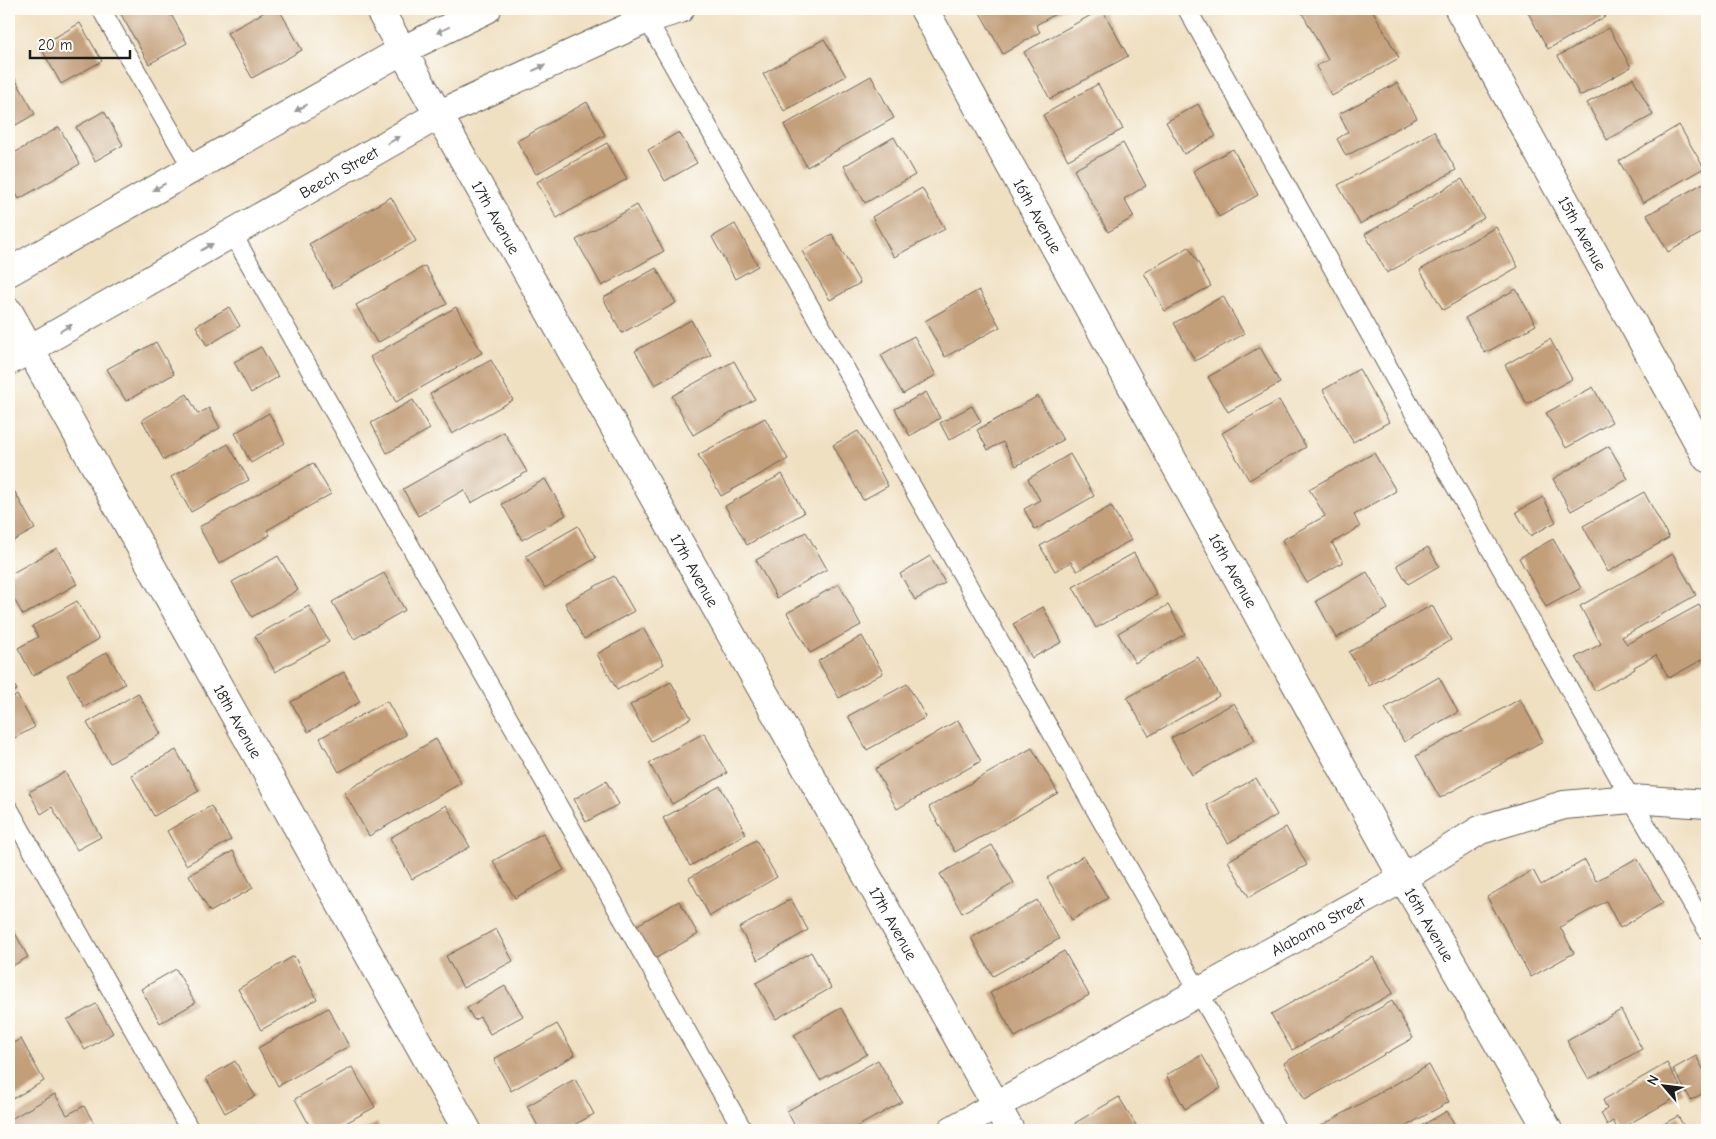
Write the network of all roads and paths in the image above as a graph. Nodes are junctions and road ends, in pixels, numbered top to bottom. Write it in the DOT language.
graph roads {
  1 [pos="101,9"];
  2 [pos="379,9"];
  3 [pos="487,9"];
  4 [pos="680,9"];
  5 [pos="924,9"];
  6 [pos="1187,9"];
  7 [pos="1459,9"];
  8 [pos="647,18"];
  9 [pos="403,50"];
  10 [pos="440,114"];
  11 [pos="192,168"];
  12 [pos="232,233"];
  13 [pos="9,272"];
  14 [pos="9,312"];
  15 [pos="19,355"];
  16 [pos="1707,458"];
  17 [pos="1631,799"];
  18 [pos="1707,804"];
  19 [pos="9,809"];
  20 [pos="1403,878"];
  21 [pos="1707,930"];
  22 [pos="1197,992"];
  23 [pos="996,1106"];
  24 [pos="190,1130"];
  25 [pos="467,1130"];
  26 [pos="743,1130"];
  27 [pos="952,1130"];
  28 [pos="1010,1130"];
  29 [pos="1277,1130"];
  30 [pos="1548,1130"];
  1 -- 11 [label="lane"];
  2 -- 9 [label="street, 17th Avenue"];
  3 -- 9 [label="street, one-way"];
  4 -- 8 [label="street, Beech Street"];
  5 -- 20 [label="street, 16th Avenue"];
  6 -- 17 [label="lane"];
  7 -- 16 [label="street, 15th Avenue"];
  10 -- 8 [label="street, Beech Street, one-way"];
  8 -- 22 [label="lane"];
  9 -- 10 [label="street, 17th Avenue"];
  9 -- 11 [label="street, one-way"];
  12 -- 10 [label="street, Beech Street, one-way"];
  10 -- 23 [label="street, 17th Avenue"];
  11 -- 13 [label="street, one-way"];
  15 -- 12 [label="street, Beech Street, one-way"];
  12 -- 26 [label="lane"];
  14 -- 15 [label="street, 18th Avenue"];
  15 -- 25 [label="street, 18th Avenue"];
  17 -- 18 [label="street, Alabama Street"];
  17 -- 20 [label="street, Alabama Street"];
  17 -- 21 [label="lane"];
  19 -- 24 [label="lane"];
  20 -- 22 [label="street, Alabama Street"];
  20 -- 30 [label="street, 16th Avenue"];
  22 -- 23 [label="street, Alabama Street"];
  22 -- 29 [label="lane"];
  23 -- 27 [label="street, Alabama Street"];
  23 -- 28 [label="street, 17th Avenue"];
}
